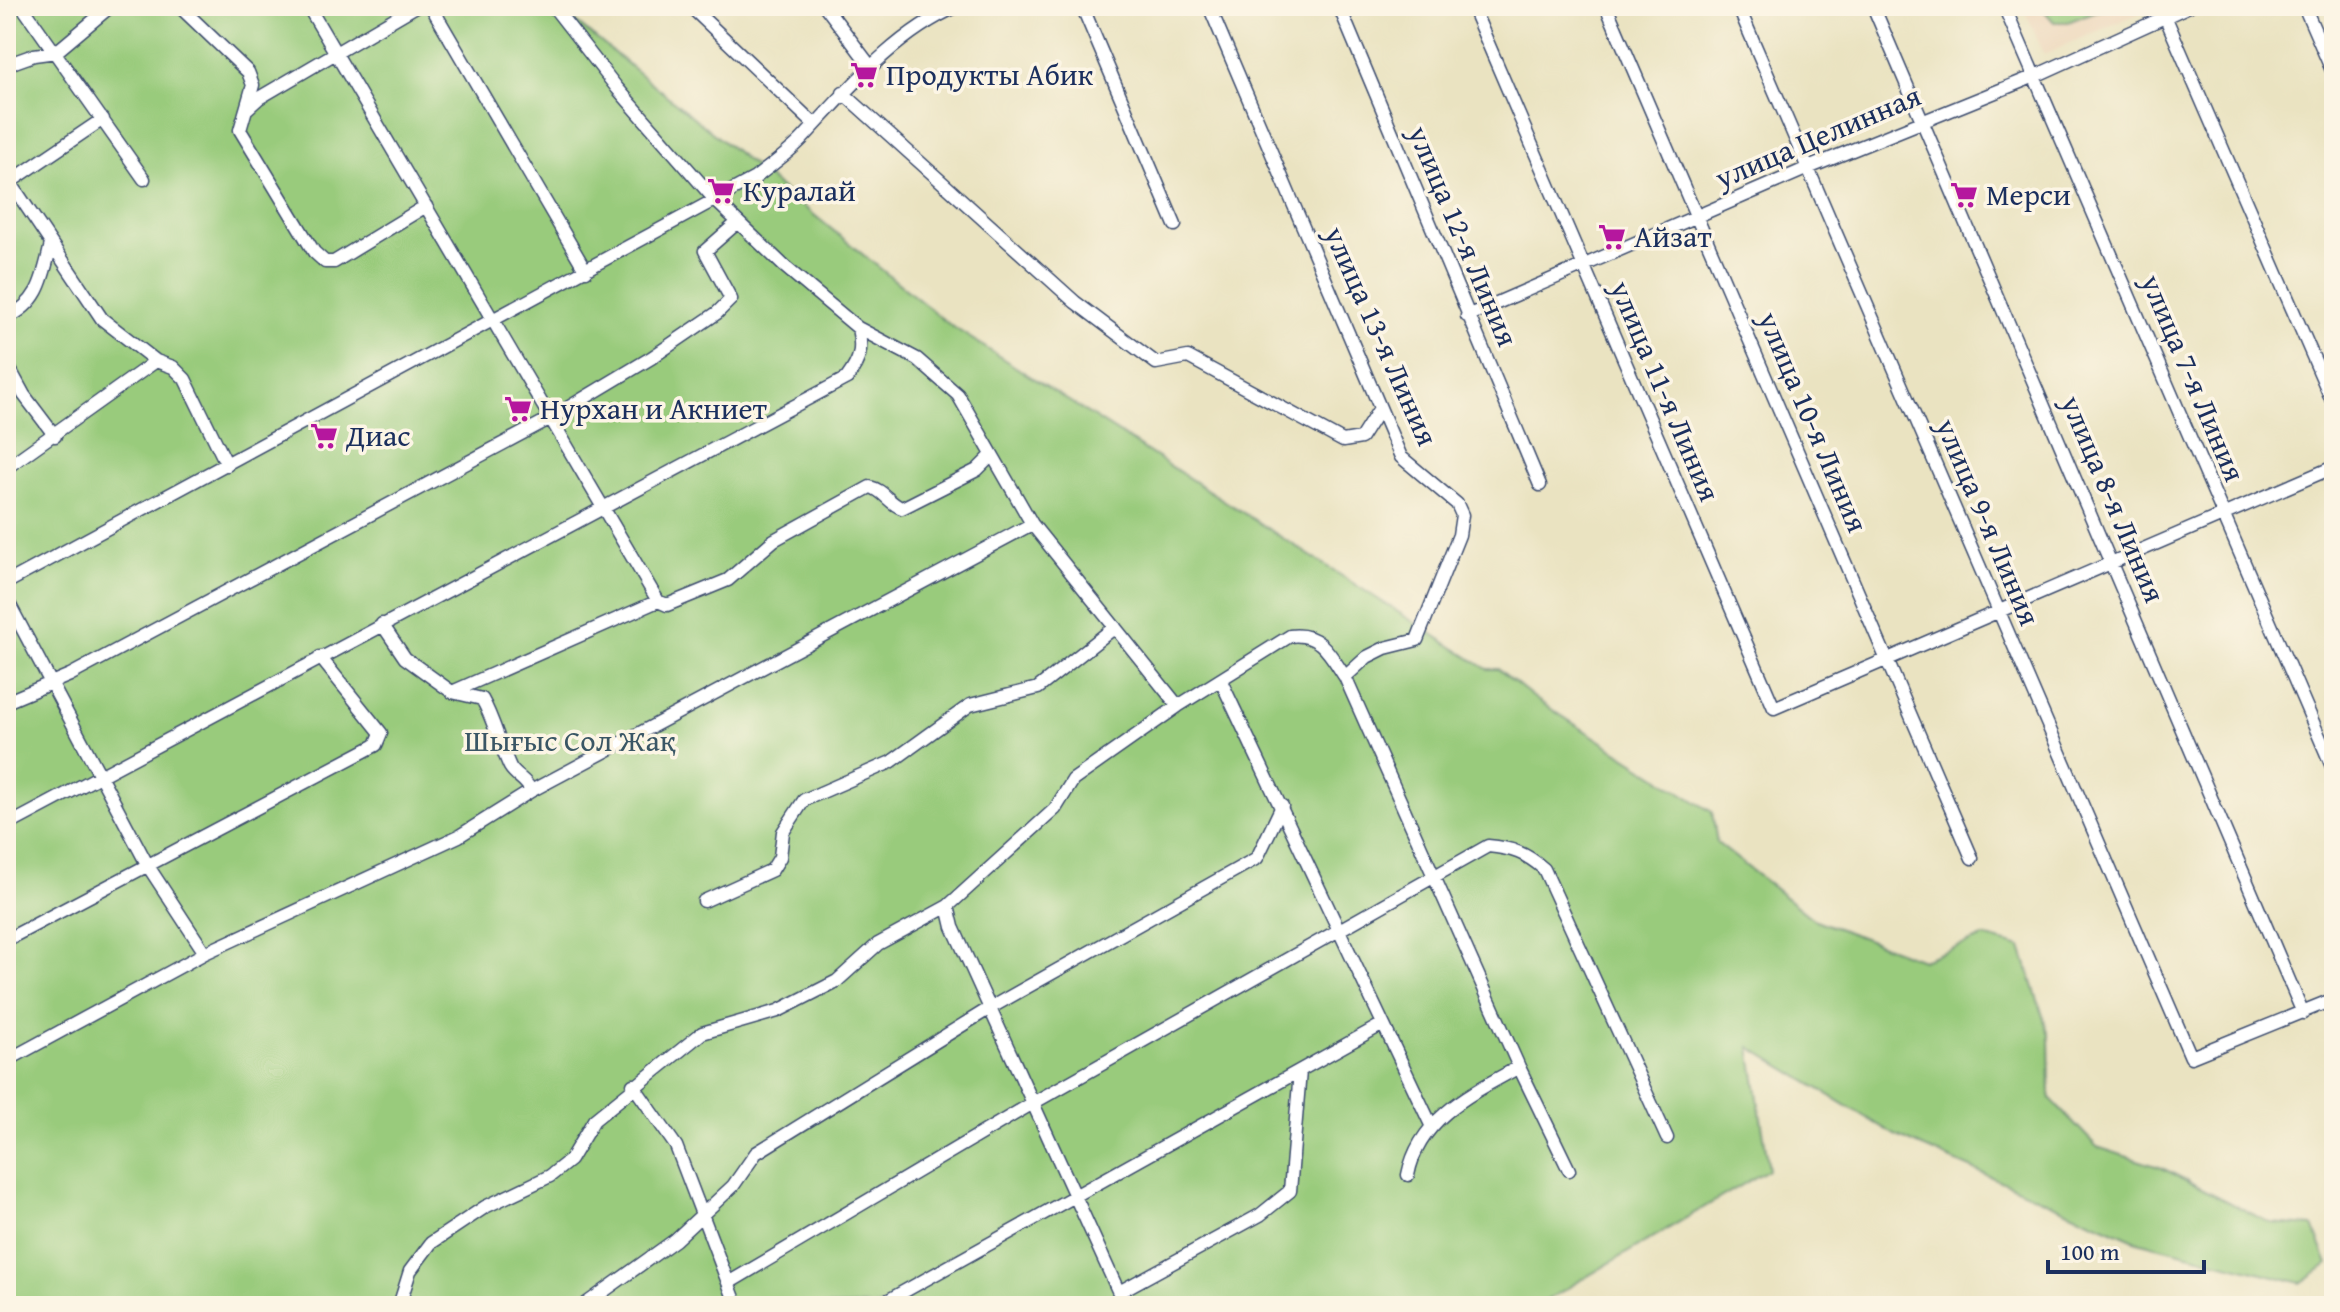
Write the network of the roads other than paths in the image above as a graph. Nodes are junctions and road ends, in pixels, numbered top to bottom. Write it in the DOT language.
graph roads {
  1 [pos="22,6"];
  2 [pos="111,6"];
  3 [pos="179,6"];
  4 [pos="308,6"];
  5 [pos="416,6"];
  6 [pos="431,6"];
  7 [pos="553,6"];
  8 [pos="690,6"];
  9 [pos="825,6"];
  10 [pos="1082,6"];
  11 [pos="1209,6"];
  12 [pos="1339,6"];
  13 [pos="1472,6"];
  14 [pos="1606,6"];
  15 [pos="1738,6"];
  16 [pos="1873,6"];
  17 [pos="2004,6"];
  18 [pos="2189,6"];
  19 [pos="2304,6"];
  20 [pos="951,7"];
  21 [pos="2165,16"];
  22 [pos="56,52"];
  23 [pos="336,54"];
  24 [pos="6,65"];
  25 [pos="871,67"];
  26 [pos="2334,75"];
  27 [pos="2035,76"];
  28 [pos="843,93"];
  29 [pos="248,109"];
  30 [pos="103,119"];
  31 [pos="1924,120"];
  32 [pos="813,123"];
  33 [pos="1808,168"];
  34 [pos="8,179"];
  35 [pos="144,179"];
  36 [pos="716,201"];
  37 [pos="426,206"];
  38 [pos="1696,218"];
  39 [pos="738,222"];
  40 [pos="1175,225"];
  41 [pos="51,244"];
  42 [pos="1584,267"];
  43 [pos="586,271"];
  44 [pos="1467,316"];
  45 [pos="6,318"];
  46 [pos="494,321"];
  47 [pos="858,328"];
  48 [pos="156,361"];
  49 [pos="6,362"];
  50 [pos="2334,405"];
  51 [pos="1380,408"];
  52 [pos="551,418"];
  53 [pos="55,436"];
  54 [pos="992,455"];
  55 [pos="227,465"];
  56 [pos="2334,467"];
  57 [pos="6,468"];
  58 [pos="1540,485"];
  59 [pos="602,507"];
  60 [pos="2224,515"];
  61 [pos="1032,524"];
  62 [pos="2112,563"];
  63 [pos="6,583"];
  64 [pos="6,598"];
  65 [pos="658,601"];
  66 [pos="1998,611"];
  67 [pos="382,624"];
  68 [pos="1115,627"];
  69 [pos="320,657"];
  70 [pos="1887,660"];
  71 [pos="1345,677"];
  72 [pos="1221,681"];
  73 [pos="50,683"];
  74 [pos="452,692"];
  75 [pos="6,702"];
  76 [pos="1178,706"];
  77 [pos="2334,771"];
  78 [pos="99,777"];
  79 [pos="531,791"];
  80 [pos="1282,806"];
  81 [pos="6,826"];
  82 [pos="1972,858"];
  83 [pos="148,866"];
  84 [pos="1434,877"];
  85 [pos="704,901"];
  86 [pos="948,906"];
  87 [pos="1339,929"];
  88 [pos="6,940"];
  89 [pos="205,953"];
  90 [pos="2334,999"];
  91 [pos="990,1008"];
  92 [pos="2303,1013"];
  93 [pos="1383,1024"];
  94 [pos="6,1061"];
  95 [pos="1519,1067"];
  96 [pos="1300,1071"];
  97 [pos="633,1085"];
  98 [pos="1033,1103"];
  99 [pos="1431,1125"];
  100 [pos="1667,1138"];
  101 [pos="1569,1170"];
  102 [pos="1408,1175"];
  103 [pos="1076,1197"];
  104 [pos="703,1213"];
  105 [pos="730,1282"];
  106 [pos="1119,1292"];
  107 [pos="399,1306"];
  108 [pos="583,1306"];
  109 [pos="737,1306"];
  110 [pos="878,1306"];
  111 [pos="1125,1306"];
  1 -- 22 [label="street"];
  2 -- 22 [label="street"];
  3 -- 29 [label="street"];
  4 -- 23 [label="street"];
  5 -- 23 [label="street"];
  6 -- 43 [label="street"];
  7 -- 36 [label="street"];
  8 -- 32 [label="street"];
  9 -- 25 [label="street"];
  10 -- 40 [label="street"];
  11 -- 51 [label="street, улица 13-я Линия"];
  12 -- 44 [label="street, улица 12-я Линия"];
  13 -- 42 [label="street, улица 11-я Линия"];
  14 -- 38 [label="street, улица 10-я Линия"];
  15 -- 33 [label="street, улица 9-я Линия"];
  16 -- 31 [label="street, улица 8-я Линия"];
  17 -- 27 [label="street, улица 7-я Линия"];
  18 -- 21 [label="street, улица Целинная"];
  19 -- 26 [label="street"];
  20 -- 25 [label="street"];
  21 -- 27 [label="street, улица Целинная"];
  21 -- 50 [label="street"];
  22 -- 24 [label="street"];
  22 -- 30 [label="street"];
  23 -- 29 [label="street"];
  23 -- 37 [label="street"];
  25 -- 28 [label="street"];
  27 -- 31 [label="street, улица Целинная"];
  27 -- 60 [label="street, улица 7-я Линия"];
  28 -- 32 [label="street"];
  28 -- 51 [label="street"];
  29 -- 37 [label="street"];
  30 -- 34 [label="street"];
  30 -- 35 [label="street"];
  31 -- 33 [label="street, улица Целинная"];
  31 -- 62 [label="street, улица 8-я Линия"];
  32 -- 36 [label="street"];
  33 -- 38 [label="street, улица Целинная"];
  33 -- 66 [label="street, улица 9-я Линия"];
  34 -- 41 [label="street"];
  36 -- 39 [label="street"];
  36 -- 43 [label="street"];
  37 -- 46 [label="street"];
  38 -- 42 [label="street, улица Целинная"];
  38 -- 70 [label="street, улица 10-я Линия"];
  39 -- 47 [label="street"];
  39 -- 52 [label="street"];
  41 -- 45 [label="street"];
  41 -- 48 [label="street"];
  42 -- 44 [label="street, улица Целинная"];
  42 -- 70 [label="street, улица 11-я Линия"];
  43 -- 46 [label="street"];
  44 -- 58 [label="street, улица 12-я Линия"];
  46 -- 52 [label="street"];
  46 -- 55 [label="street"];
  47 -- 54 [label="street"];
  47 -- 59 [label="street"];
  48 -- 53 [label="street"];
  48 -- 55 [label="street"];
  49 -- 53 [label="street"];
  51 -- 71 [label="street, улица 13-я Линия"];
  52 -- 59 [label="street"];
  52 -- 73 [label="street"];
  53 -- 57 [label="street"];
  54 -- 61 [label="street"];
  54 -- 65 [label="street"];
  55 -- 63 [label="street"];
  56 -- 60 [label="street"];
  59 -- 65 [label="street"];
  59 -- 67 [label="street"];
  60 -- 62 [label="street"];
  60 -- 77 [label="street, улица 7-я Линия"];
  61 -- 68 [label="street"];
  61 -- 79 [label="street"];
  62 -- 66 [label="street"];
  62 -- 92 [label="street, улица 8-я Линия"];
  64 -- 73 [label="street"];
  65 -- 74 [label="street"];
  66 -- 70 [label="street"];
  66 -- 92 [label="street, улица 9-я Линия"];
  67 -- 69 [label="street"];
  67 -- 74 [label="street"];
  68 -- 76 [label="street"];
  68 -- 85 [label="street"];
  69 -- 78 [label="street"];
  69 -- 83 [label="street"];
  70 -- 82 [label="street, улица 10-я Линия"];
  71 -- 72 [label="street"];
  71 -- 84 [label="street"];
  72 -- 76 [label="street"];
  72 -- 80 [label="street"];
  73 -- 75 [label="street"];
  73 -- 78 [label="street"];
  74 -- 79 [label="street"];
  76 -- 86 [label="street"];
  78 -- 81 [label="street"];
  78 -- 83 [label="street"];
  79 -- 89 [label="street"];
  80 -- 87 [label="street"];
  80 -- 91 [label="street"];
  83 -- 88 [label="street"];
  83 -- 89 [label="street"];
  84 -- 87 [label="street"];
  84 -- 95 [label="street"];
  84 -- 100 [label="street"];
  86 -- 91 [label="street"];
  86 -- 97 [label="street"];
  87 -- 93 [label="street"];
  87 -- 98 [label="street"];
  89 -- 94 [label="street"];
  90 -- 92 [label="street"];
  91 -- 98 [label="street"];
  91 -- 104 [label="street"];
  93 -- 96 [label="street"];
  93 -- 99 [label="street"];
  95 -- 99 [label="street"];
  95 -- 101 [label="street"];
  96 -- 103 [label="street"];
  96 -- 106 [label="street"];
  97 -- 104 [label="street"];
  97 -- 107 [label="street"];
  98 -- 103 [label="street"];
  98 -- 105 [label="street"];
  99 -- 102 [label="street"];
  103 -- 106 [label="street"];
  103 -- 110 [label="street"];
  104 -- 105 [label="street"];
  104 -- 108 [label="street"];
  105 -- 109 [label="street"];
  106 -- 111 [label="street"];
}
